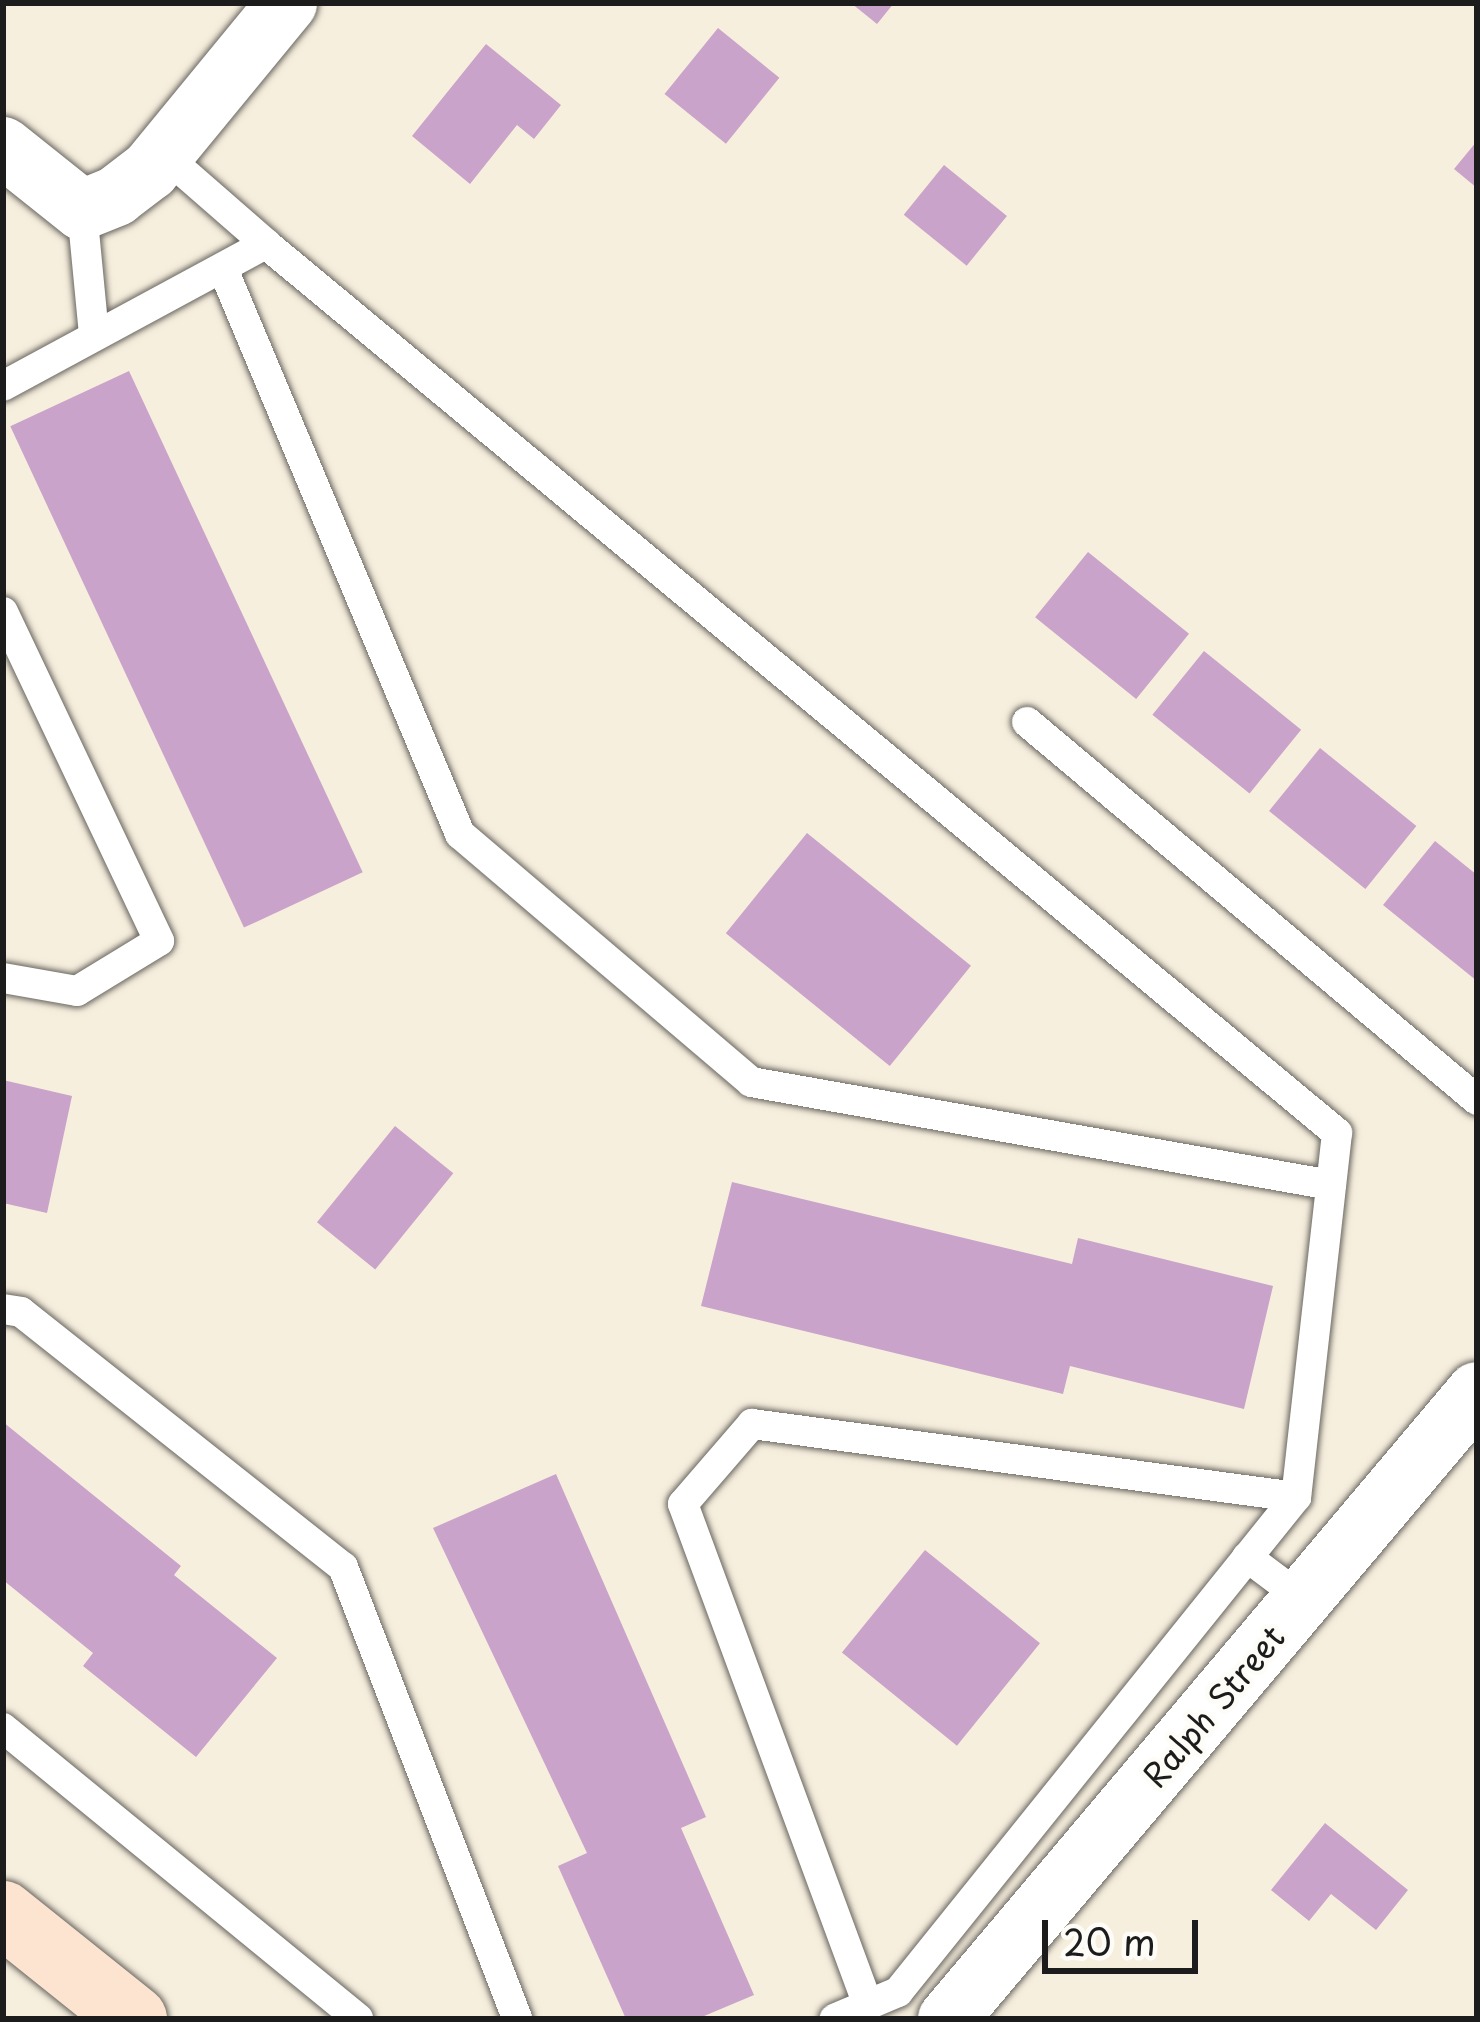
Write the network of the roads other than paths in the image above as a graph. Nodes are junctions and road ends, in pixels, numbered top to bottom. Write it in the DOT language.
graph roads {
  1 [pos="287,3"];
  2 [pos="3,147"];
  3 [pos="163,154"];
  4 [pos="82,210"];
  5 [pos="266,244"];
  6 [pos="223,269"];
  7 [pos="94,334"];
  8 [pos="3,386"];
  9 [pos="3,612"];
  10 [pos="1027,722"];
  11 [pos="3,978"];
  12 [pos="1477,1100"];
  13 [pos="1330,1185"];
  14 [pos="3,1309"];
  15 [pos="1477,1392"];
  16 [pos="1295,1497"];
  17 [pos="1247,1557"];
  18 [pos="1303,1599"];
  19 [pos="3,1728"];
  20 [pos="3,1914"];
  21 [pos="868,2005"];
  22 [pos="923,2006"];
  23 [pos="134,2019"];
  24 [pos="358,2019"];
  25 [pos="517,2019"];
  26 [pos="834,2019"];
  27 [pos="928,2019"];
  1 -- 3 [label="street"];
  2 -- 4 [label="street"];
  3 -- 4 [label="street"];
  3 -- 5 [label="lane"];
  4 -- 7 [label="lane"];
  5 -- 6 [label="lane"];
  5 -- 13 [label="lane"];
  6 -- 7 [label="lane"];
  6 -- 13 [label="lane"];
  7 -- 8 [label="lane"];
  9 -- 11 [label="lane"];
  10 -- 12 [label="lane"];
  13 -- 16 [label="lane"];
  14 -- 25 [label="lane"];
  15 -- 18 [label="street, Ralph Street"];
  16 -- 17 [label="lane"];
  16 -- 21 [label="lane"];
  17 -- 18 [label="lane"];
  17 -- 22 [label="lane"];
  18 -- 22 [label="street, Ralph Street"];
  19 -- 24 [label="lane"];
  20 -- 23 [label="main road"];
  21 -- 22 [label="lane"];
  21 -- 26 [label="lane"];
  22 -- 27 [label="lane"];
}
